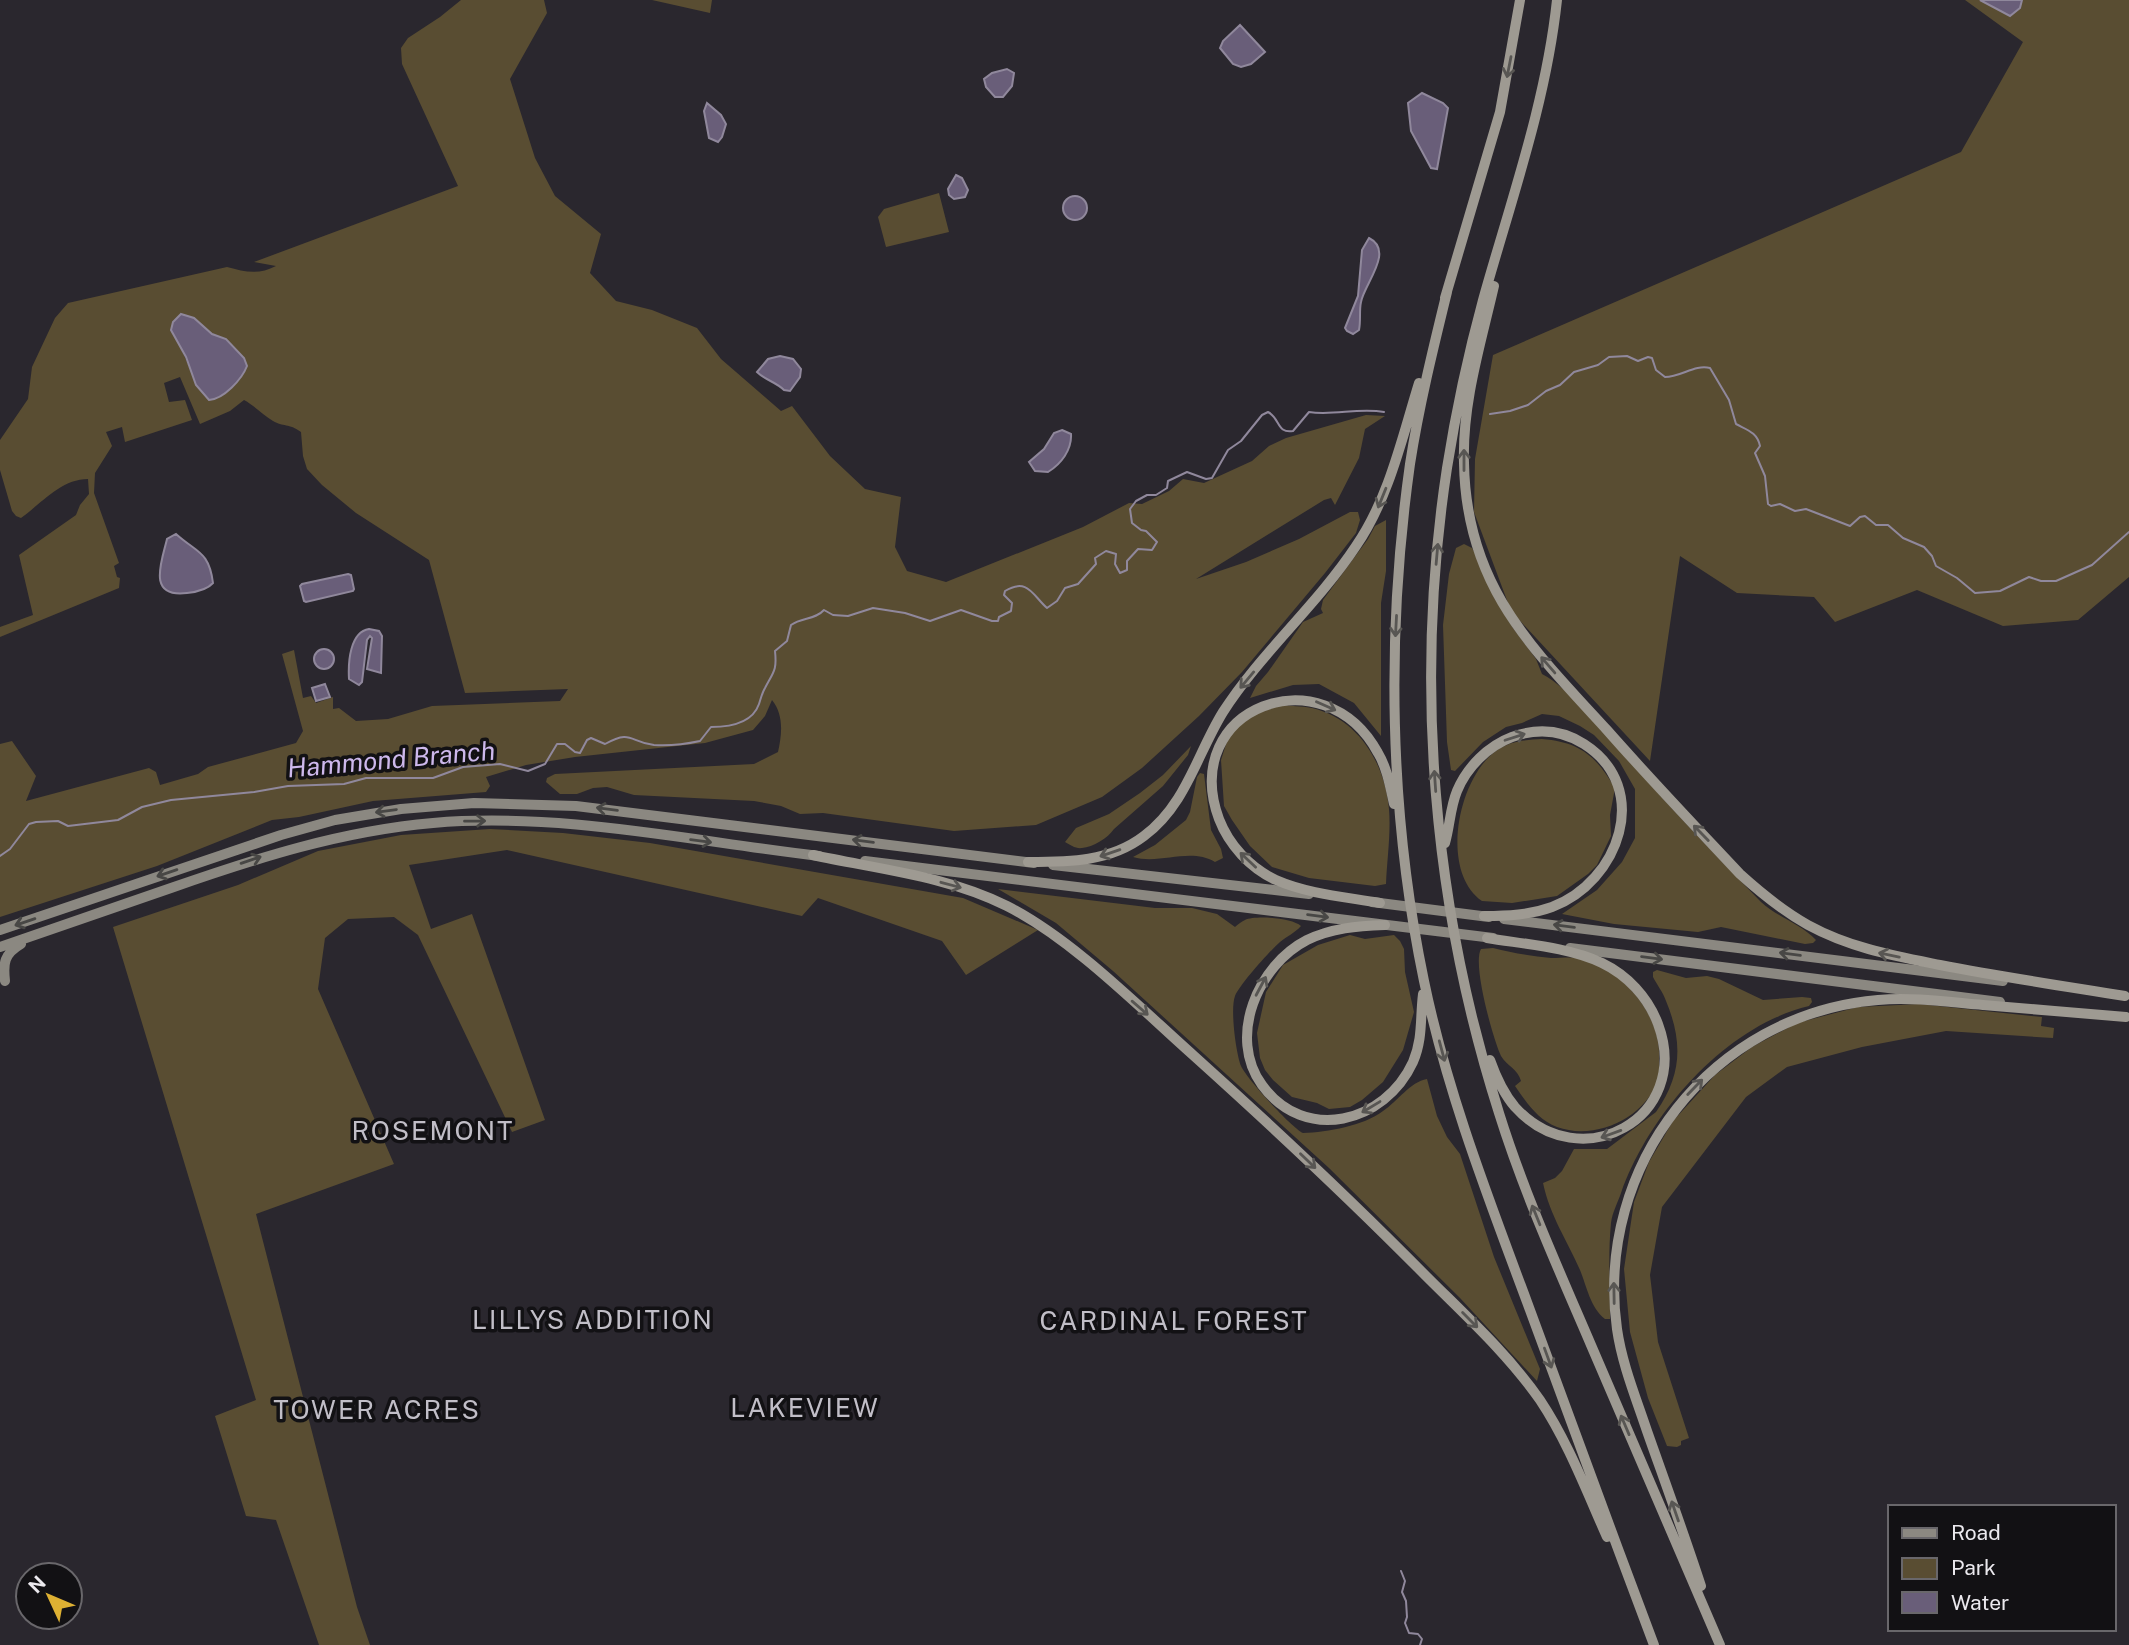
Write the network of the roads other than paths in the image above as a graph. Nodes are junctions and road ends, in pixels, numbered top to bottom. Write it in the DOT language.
graph roads {
  1 [pos="1520,0"];
  2 [pos="1557,0"];
  3 [pos="1513,199"];
  4 [pos="1447,292"];
  5 [pos="1443,849"];
  6 [pos="813,855"];
  7 [pos="1028,862"];
  8 [pos="1406,863"];
  9 [pos="1380,903"];
  10 [pos="1483,916"];
  11 [pos="1385,925"];
  12 [pos="0,930"];
  13 [pos="40,933"];
  14 [pos="1487,938"];
  15 [pos="0,947"];
  16 [pos="5,981"];
  17 [pos="1425,985"];
  18 [pos="1467,997"];
  19 [pos="2127,997"];
  20 [pos="2127,1017"];
  21 [pos="1653,1643"];
  22 [pos="1720,1645"];
  1 -- 4 [label="highway, one-way"];
  2 -- 3 [label="highway"];
  5 -- 3 [label="highway, one-way"];
  19 -- 3 [label="highway, one-way"];
  4 -- 7 [label="highway, one-way"];
  4 -- 8 [label="highway, one-way"];
  5 -- 10 [label="highway, one-way"];
  5 -- 18 [label="highway"];
  6 -- 11 [label="main road, one-way"];
  13 -- 6 [label="main road, one-way"];
  6 -- 21 [label="highway, one-way"];
  7 -- 9 [label="main road"];
  7 -- 12 [label="main road, one-way"];
  9 -- 8 [label="highway, one-way"];
  8 -- 17 [label="highway"];
  9 -- 10 [label="main road"];
  19 -- 10 [label="main road, one-way"];
  11 -- 14 [label="main road"];
  17 -- 11 [label="highway, one-way"];
  13 -- 15 [label="main road"];
  13 -- 16 [label="main road"];
  14 -- 18 [label="highway, one-way"];
  14 -- 20 [label="main road, one-way"];
  17 -- 21 [label="highway, one-way"];
  22 -- 18 [label="highway, one-way"];
  22 -- 20 [label="highway, one-way"];
}
